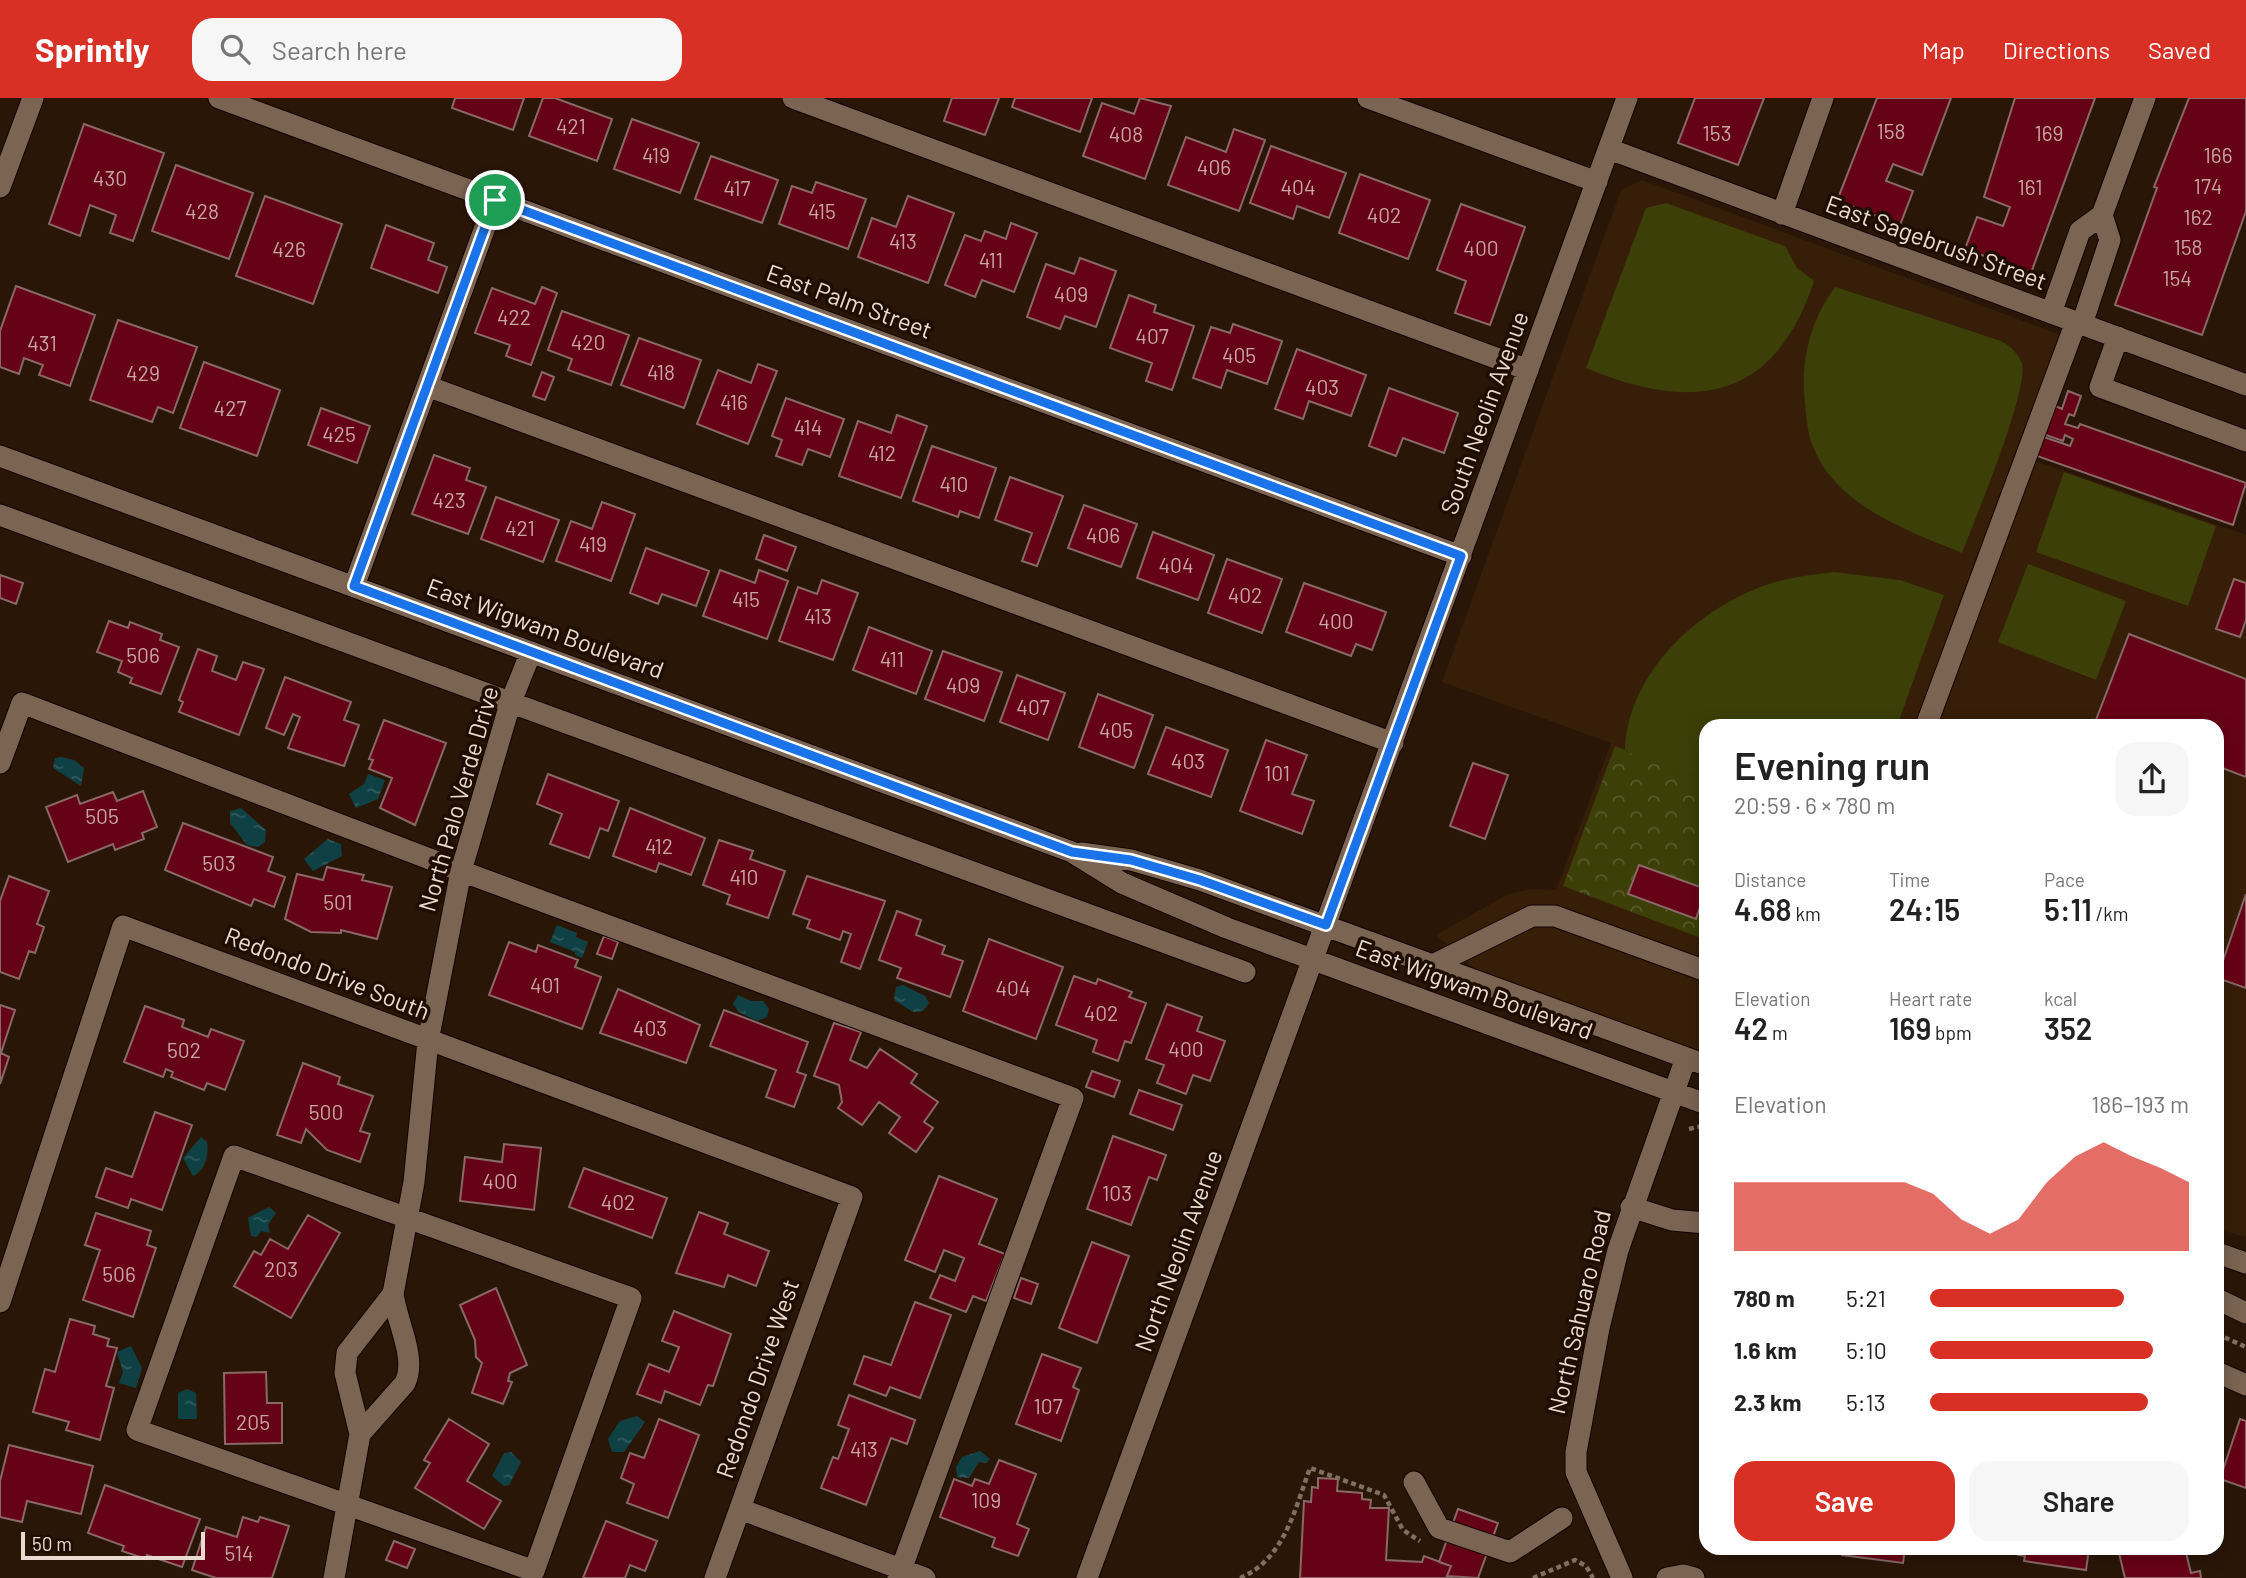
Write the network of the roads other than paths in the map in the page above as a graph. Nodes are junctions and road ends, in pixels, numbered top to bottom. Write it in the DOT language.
graph roads {
  1 [pos="33,98"];
  2 [pos="219,98"];
  3 [pos="793,98"];
  4 [pos="1368,98"];
  5 [pos="1627,98"];
  6 [pos="1823,98"];
  7 [pos="2145,98"];
  8 [pos="1609,149"];
  9 [pos="1597,182"];
  10 [pos="0,187"];
  11 [pos="495,200"];
  12 [pos="1782,214"];
  13 [pos="2102,215"];
  14 [pos="2051,313"];
  15 [pos="2079,323"];
  16 [pos="2118,337"];
  17 [pos="1528,370"];
  18 [pos="2246,385"];
  19 [pos="427,386"];
  20 [pos="2246,441"];
  21 [pos="0,456"];
  22 [pos="0,515"];
  23 [pos="1461,556"];
  24 [pos="354,586"];
  25 [pos="531,652"];
  26 [pos="510,704"];
  27 [pos="1929,719"];
  28 [pos="1393,743"];
  29 [pos="0,763"];
  30 [pos="1072,852"];
  31 [pos="461,871"];
  32 [pos="1320,942"];
  33 [pos="1433,965"];
  34 [pos="1699,968"];
  35 [pos="1245,972"];
  36 [pos="428,1041"];
  37 [pos="1686,1058"];
  38 [pos="1699,1063"];
  39 [pos="1672,1092"];
  40 [pos="1699,1102"];
  41 [pos="852,1197"];
  42 [pos="1631,1207"];
  43 [pos="407,1218"];
  44 [pos="1699,1222"];
  45 [pos="2224,1261"];
  46 [pos="2246,1263"];
  47 [pos="4,1268"];
  48 [pos="393,1294"];
  49 [pos="0,1301"];
  50 [pos="2224,1302"];
  51 [pos="2246,1313"];
  52 [pos="2224,1376"];
  53 [pos="2246,1385"];
  54 [pos="360,1434"];
  55 [pos="1414,1482"];
  56 [pos="346,1504"];
  57 [pos="740,1509"];
  58 [pos="1562,1518"];
  59 [pos="899,1574"];
  60 [pos="334,1578"];
  61 [pos="715,1578"];
  62 [pos="926,1578"];
  63 [pos="1087,1578"];
  64 [pos="1622,1578"];
  65 [pos="1667,1578"];
  66 [pos="1694,1578"];
  1 -- 10 [label="street"];
  2 -- 11 [label="street, East Palm Street"];
  3 -- 17 [label="street"];
  4 -- 9 [label="street"];
  5 -- 8 [label="street, South Neolin Avenue"];
  6 -- 12 [label="street"];
  7 -- 13 [label="street"];
  8 -- 9 [label="street, South Neolin Avenue"];
  8 -- 12 [label="street, East Sagebrush Street"];
  9 -- 17 [label="street, South Neolin Avenue"];
  11 -- 19 [label="street"];
  11 -- 23 [label="street, East Palm Street"];
  12 -- 14 [label="street, East Sagebrush Street"];
  13 -- 14 [label="street"];
  13 -- 15 [label="street"];
  14 -- 15 [label="street, East Sagebrush Street"];
  15 -- 16 [label="street, East Sagebrush Street"];
  15 -- 27 [label="street"];
  16 -- 18 [label="street, East Sagebrush Street"];
  16 -- 20 [label="street"];
  17 -- 23 [label="street, South Neolin Avenue"];
  19 -- 24 [label="street"];
  19 -- 28 [label="street"];
  21 -- 24 [label="street, East Wigwam Boulevard"];
  22 -- 26 [label="street"];
  23 -- 28 [label="street, South Neolin Avenue"];
  24 -- 25 [label="street, East Wigwam Boulevard"];
  25 -- 26 [label="street, North Palo Verde Drive"];
  25 -- 30 [label="street, East Wigwam Boulevard"];
  26 -- 31 [label="street, North Palo Verde Drive"];
  26 -- 35 [label="street"];
  28 -- 32 [label="street, South Neolin Avenue"];
  29 -- 31 [label="street"];
  30 -- 32 [label="street, East Wigwam Boulevard"];
  30 -- 32 [label="street, East Wigwam Boulevard"];
  31 -- 36 [label="street, North Palo Verde Drive"];
  31 -- 59 [label="street"];
  32 -- 33 [label="street, East Wigwam Boulevard"];
  32 -- 39 [label="street, East Wigwam Boulevard"];
  32 -- 63 [label="street, North Neolin Avenue"];
  33 -- 34 [label="street"];
  33 -- 37 [label="street, East Wigwam Boulevard"];
  36 -- 41 [label="street, Redondo Drive South"];
  36 -- 43 [label="street, North Palo Verde Drive"];
  36 -- 47 [label="street, Redondo Drive South"];
  37 -- 38 [label="street, East Wigwam Boulevard"];
  37 -- 39 [label="street, North Sahuaro Road"];
  39 -- 40 [label="street, East Wigwam Boulevard"];
  39 -- 42 [label="street, North Sahuaro Road"];
  41 -- 57 [label="street, Redondo Drive West"];
  42 -- 44 [label="street"];
  42 -- 64 [label="street, North Sahuaro Road"];
  43 -- 48 [label="street, North Palo Verde Drive"];
  43 -- 56 [label="street"];
  43 -- 56 [label="street"];
  45 -- 46 [label="street"];
  47 -- 49 [label="street"];
  48 -- 54 [label="street, North Palo Verde Drive"];
  48 -- 54 [label="street, North Palo Verde Drive"];
  50 -- 51 [label="street"];
  52 -- 53 [label="street"];
  54 -- 56 [label="street, North Palo Verde Drive"];
  55 -- 58 [label="street"];
  56 -- 60 [label="street, North Palo Verde Drive"];
  57 -- 59 [label="street"];
  57 -- 61 [label="street, Redondo Drive West"];
  59 -- 62 [label="street"];
  65 -- 66 [label="street"];
}
